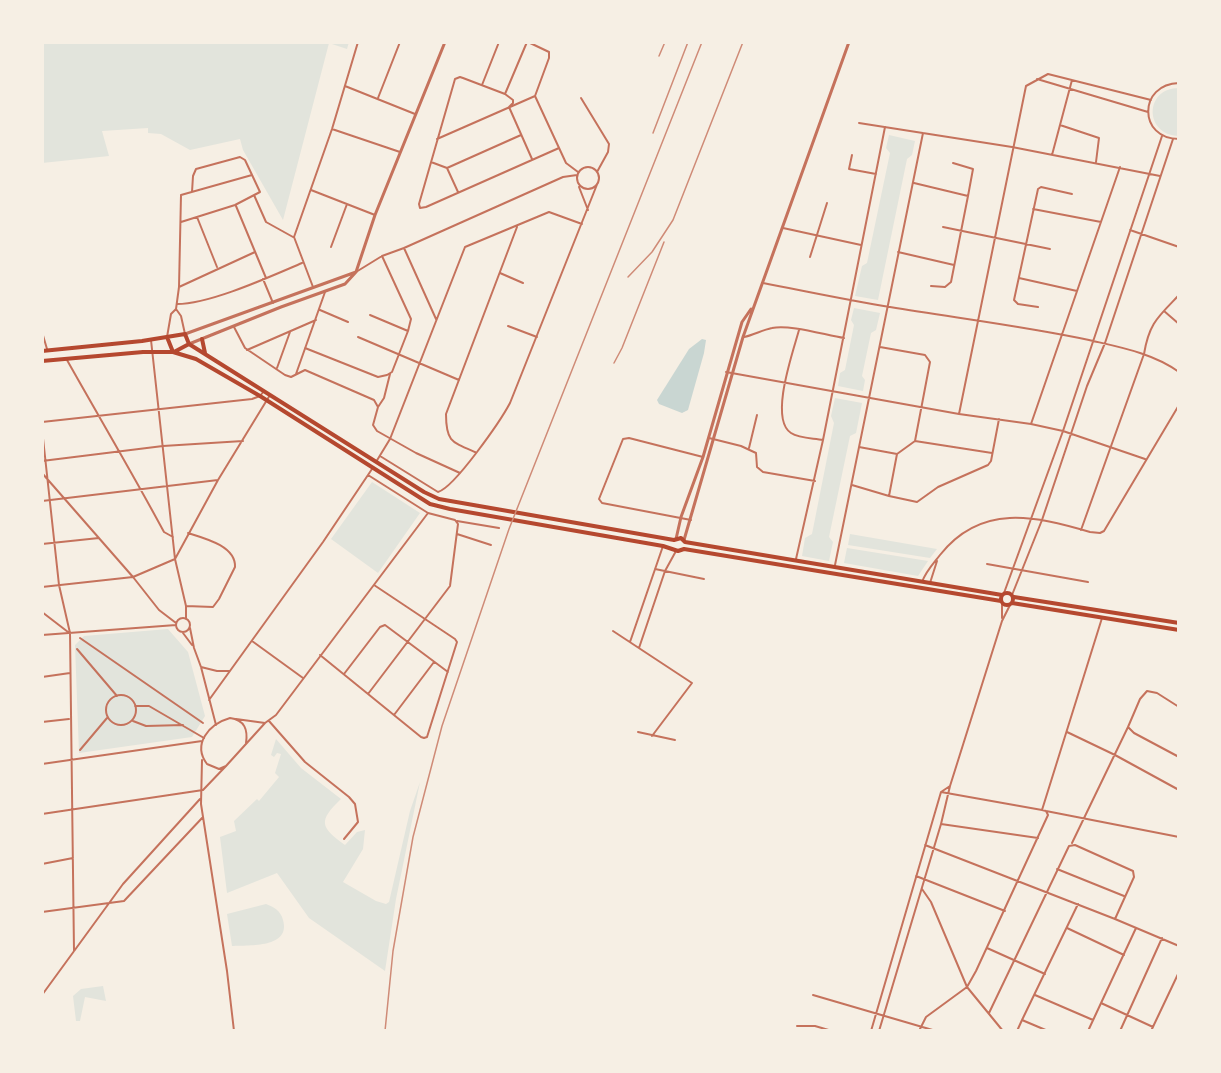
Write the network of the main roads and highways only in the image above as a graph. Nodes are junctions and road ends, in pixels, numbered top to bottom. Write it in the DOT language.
graph roads {
  1 [pos="167,337"];
  2 [pos="202,339"];
  3 [pos="189,344"];
  4 [pos="42,351"];
  5 [pos="173,352"];
  6 [pos="205,354"];
  7 [pos="42,361"];
  8 [pos="675,539"];
  9 [pos="684,541"];
  10 [pos="684,549"];
  11 [pos="674,550"];
  12 [pos="1003,594"];
  13 [pos="1013,596"];
  14 [pos="1002,602"];
  15 [pos="1011,604"];
  16 [pos="1179,623"];
  17 [pos="1179,630"];
  1 -- 3 [label="main road"];
  1 -- 4 [label="main road"];
  1 -- 5 [label="main road"];
  2 -- 6 [label="main road"];
  3 -- 5 [label="main road"];
  3 -- 6 [label="main road"];
  5 -- 7 [label="main road"];
  5 -- 11 [label="main road"];
  6 -- 8 [label="main road"];
  8 -- 9 [label="main road"];
  8 -- 11 [label="main road"];
  9 -- 10 [label="main road"];
  9 -- 12 [label="main road"];
  10 -- 11 [label="main road"];
  10 -- 14 [label="main road"];
  12 -- 13 [label="main road"];
  12 -- 14 [label="main road"];
  13 -- 15 [label="main road"];
  13 -- 16 [label="main road"];
  14 -- 15 [label="main road"];
  15 -- 17 [label="main road"];
}
